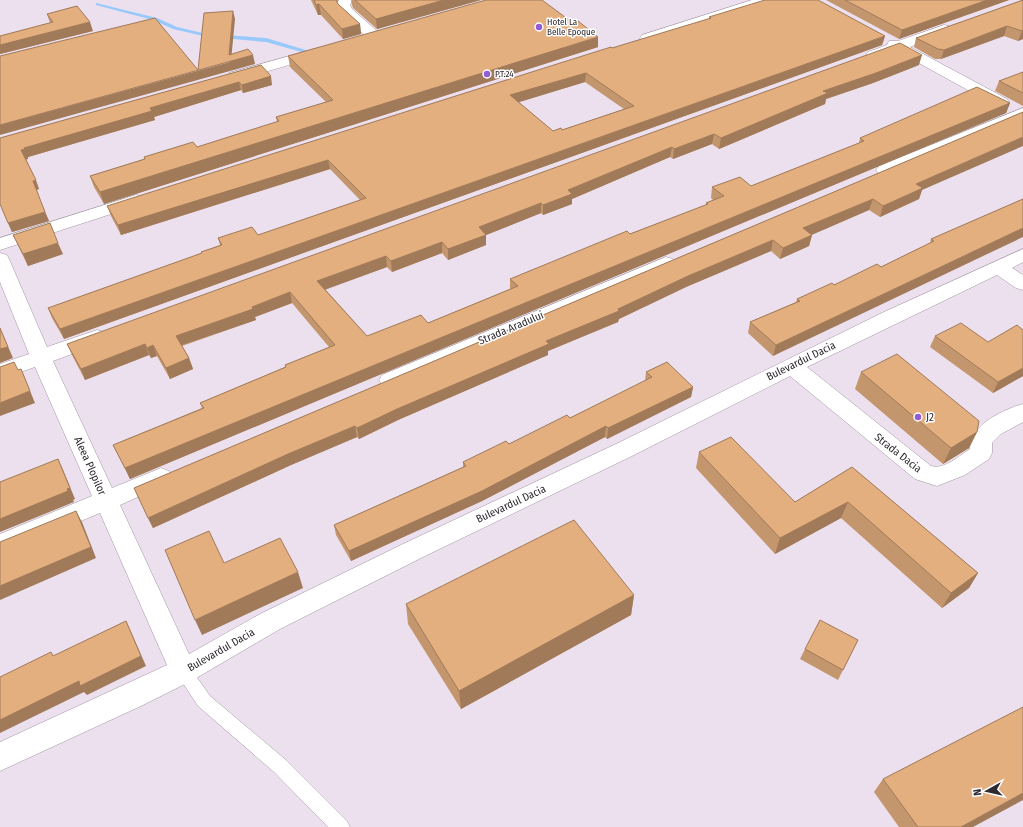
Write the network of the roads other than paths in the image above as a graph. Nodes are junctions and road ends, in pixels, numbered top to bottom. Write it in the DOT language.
graph roads {
  1 [pos="346,0"];
  2 [pos="766,0"];
  3 [pos="954,26"];
  4 [pos="389,32"];
  5 [pos="891,42"];
  6 [pos="631,43"];
  7 [pos="334,48"];
  8 [pos="857,61"];
  9 [pos="218,80"];
  10 [pos="1022,113"];
  11 [pos="870,177"];
  12 [pos="148,197"];
  13 [pos="0,244"];
  14 [pos="1023,255"];
  15 [pos="683,256"];
  16 [pos="0,259"];
  17 [pos="998,267"];
  18 [pos="1023,284"];
  19 [pos="114,331"];
  20 [pos="41,357"];
  21 [pos="792,366"];
  22 [pos="0,372"];
  23 [pos="372,387"];
  24 [pos="1023,412"];
  25 [pos="176,470"];
  26 [pos="106,500"];
  27 [pos="0,545"];
  28 [pos="183,672"];
  29 [pos="0,757"];
  30 [pos="341,827"];
  1 -- 4 [label="street"];
  2 -- 6 [label="street"];
  3 -- 5 [label="street"];
  5 -- 8 [label="street"];
  5 -- 10 [label="street"];
  7 -- 9 [label="street"];
  10 -- 11 [label="street"];
  12 -- 13 [label="street"];
  14 -- 17 [label="street, Bulevardul Dacia"];
  15 -- 23 [label="street, Strada Aradului"];
  16 -- 20 [label="street, Aleea Plopilor"];
  17 -- 18 [label="street"];
  17 -- 21 [label="street, Bulevardul Dacia"];
  19 -- 20 [label="street"];
  20 -- 22 [label="street"];
  20 -- 26 [label="street, Aleea Plopilor"];
  21 -- 24 [label="street, Strada Dacia"];
  21 -- 28 [label="street, Bulevardul Dacia"];
  25 -- 26 [label="street"];
  26 -- 27 [label="street"];
  26 -- 28 [label="street, Aleea Plopilor"];
  28 -- 29 [label="street, Bulevardul Dacia"];
  28 -- 30 [label="lane"];
}
